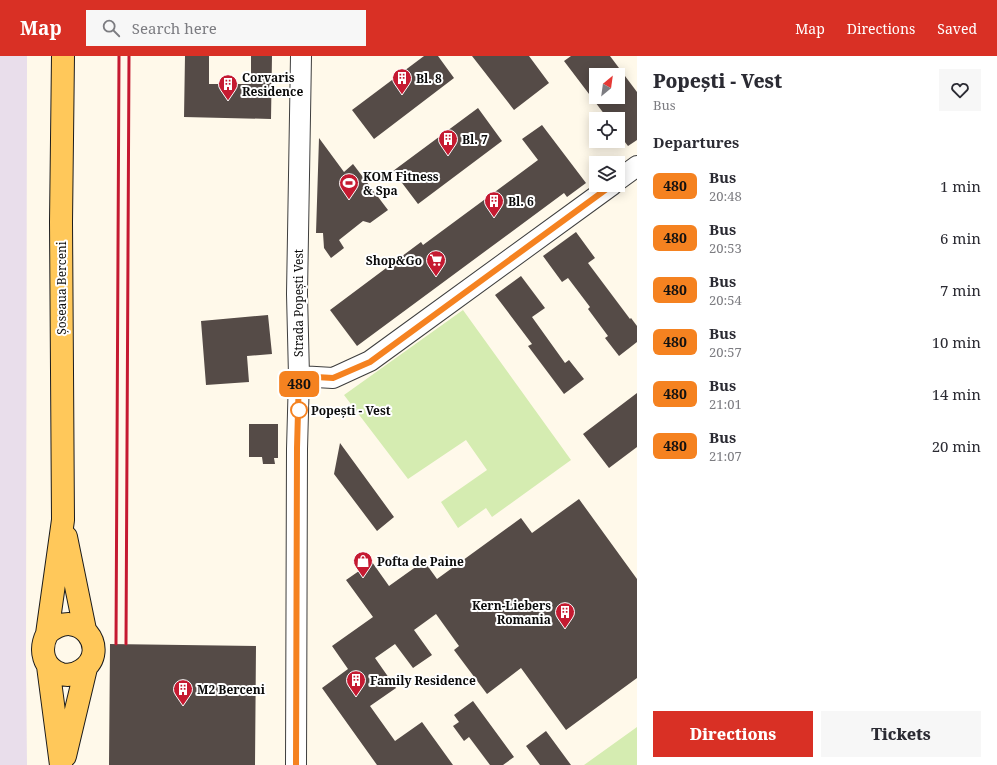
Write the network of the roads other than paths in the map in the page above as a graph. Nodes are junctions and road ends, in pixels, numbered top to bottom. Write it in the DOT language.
graph roads {
  1 [pos="63,56"];
  2 [pos="301,56"];
  3 [pos="637,166"];
  4 [pos="625,175"];
  5 [pos="602,192"];
  6 [pos="299,376"];
  7 [pos="62,520"];
  8 [pos="85,630"];
  9 [pos="47,634"];
  10 [pos="48,666"];
  11 [pos="86,668"];
  12 [pos="62,765"];
  13 [pos="296,765"];
  1 -- 7 [label="main road, Șoseaua Berceni"];
  2 -- 6 [label="street, Strada Popești Vest"];
  3 -- 4 [label="street"];
  5 -- 6 [label="street"];
  6 -- 13 [label="street, Strada Popești Vest"];
  7 -- 8 [label="main road, Șoseaua Berceni"];
  7 -- 9 [label="main road, Șoseaua Berceni"];
  8 -- 9 [label="main road"];
  8 -- 11 [label="main road, Șoseaua Berceni"];
  9 -- 10 [label="main road, Șoseaua Berceni"];
  10 -- 11 [label="main road"];
  10 -- 12 [label="main road, Șoseaua Berceni"];
  11 -- 12 [label="main road, Șoseaua Berceni"];
}
